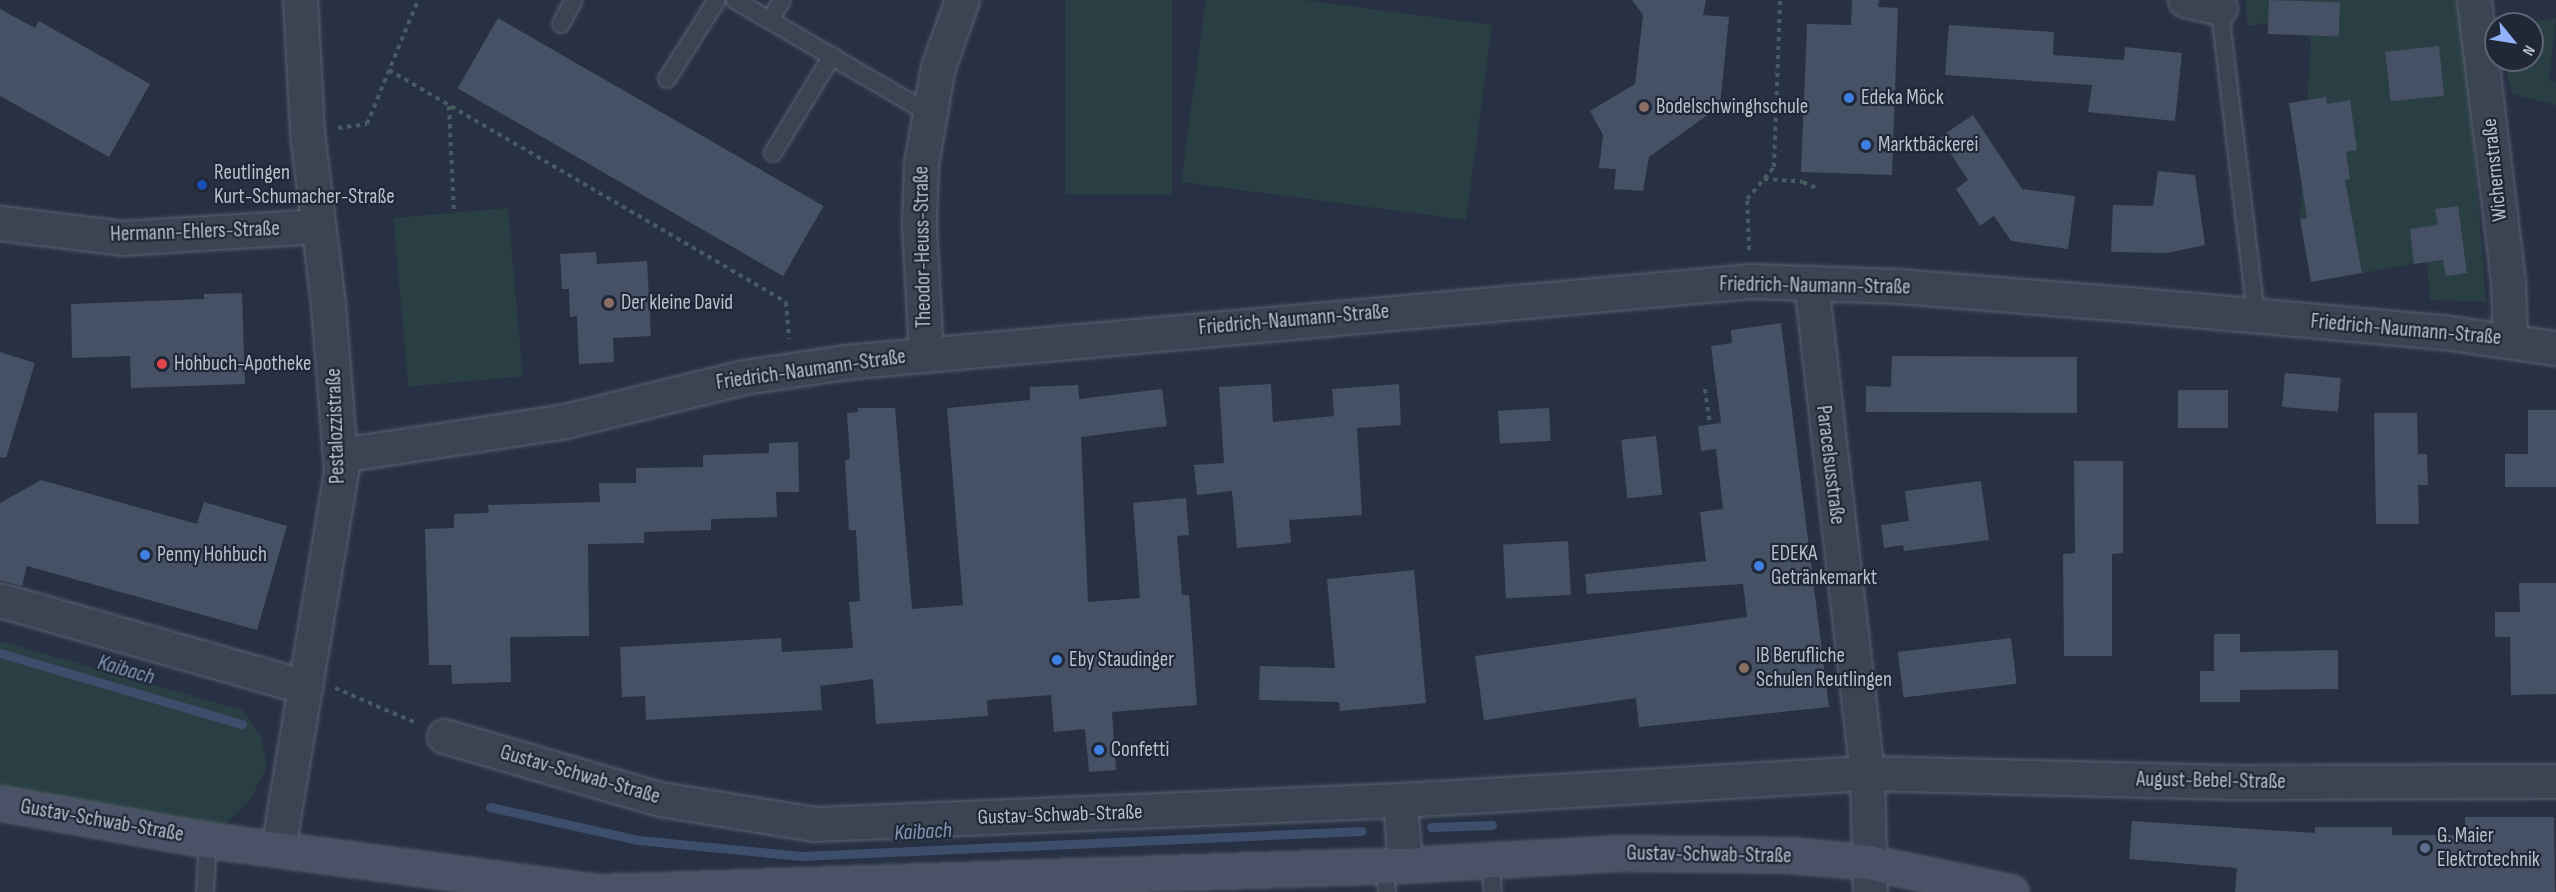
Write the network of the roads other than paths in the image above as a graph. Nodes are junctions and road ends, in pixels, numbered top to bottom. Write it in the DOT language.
graph roads {
  1 [pos="300,0"];
  2 [pos="574,0"];
  3 [pos="717,0"];
  4 [pos="735,0"];
  5 [pos="782,0"];
  6 [pos="962,0"];
  7 [pos="2185,0"];
  8 [pos="2474,0"];
  9 [pos="2219,4"];
  10 [pos="770,20"];
  11 [pos="561,24"];
  12 [pos="832,56"];
  13 [pos="667,79"];
  14 [pos="928,113"];
  15 [pos="773,153"];
  16 [pos="0,224"];
  17 [pos="318,226"];
  18 [pos="1811,283"];
  19 [pos="2256,315"];
  20 [pos="2510,340"];
  21 [pos="2556,348"];
  22 [pos="926,355"];
  23 [pos="341,455"];
  24 [pos="0,600"];
  25 [pos="306,681"];
  26 [pos="444,736"];
  27 [pos="1867,773"];
  28 [pos="2556,781"];
  29 [pos="1400,800"];
  30 [pos="0,803"];
  31 [pos="208,840"];
  32 [pos="278,848"];
  33 [pos="1392,874"];
  34 [pos="1492,876"];
  35 [pos="1868,877"];
  36 [pos="205,892"];
  37 [pos="597,892"];
  38 [pos="2011,892"];
  1 -- 17 [label="street, Pestalozzistraße"];
  2 -- 11 [label="lane"];
  3 -- 13 [label="lane"];
  4 -- 10 [label="lane"];
  5 -- 10 [label="lane"];
  6 -- 14 [label="street, Theodor-Heuss-Straße"];
  7 -- 9 [label="street"];
  8 -- 20 [label="street, Wichernstraße"];
  9 -- 19 [label="lane"];
  10 -- 12 [label="lane"];
  12 -- 14 [label="lane"];
  12 -- 15 [label="lane"];
  14 -- 22 [label="street, Theodor-Heuss-Straße"];
  16 -- 17 [label="street, Hermann-Ehlers-Straße"];
  17 -- 23 [label="street, Pestalozzistraße"];
  18 -- 19 [label="street, Friedrich-Naumann-Straße"];
  18 -- 22 [label="street, Friedrich-Naumann-Straße"];
  18 -- 27 [label="street, Paracelsusstraße"];
  19 -- 20 [label="street, Friedrich-Naumann-Straße"];
  20 -- 21 [label="street, Friedrich-Naumann-Straße"];
  22 -- 23 [label="street, Friedrich-Naumann-Straße"];
  23 -- 25 [label="street, Pestalozzistraße"];
  24 -- 25 [label="street"];
  25 -- 32 [label="street, Pestalozzistraße"];
  26 -- 29 [label="street, Gustav-Schwab-Straße"];
  27 -- 28 [label="street, August-Bebel-Straße"];
  27 -- 29 [label="street, Gustav-Schwab-Straße"];
  27 -- 35 [label="street, Paracelsusstraße"];
  29 -- 33 [label="street"];
  30 -- 31 [label="street, Gustav-Schwab-Straße"];
  31 -- 32 [label="street, Gustav-Schwab-Straße"];
  31 -- 36 [label="lane"];
  32 -- 37 [label="street, Gustav-Schwab-Straße"];
  33 -- 34 [label="street, Gustav-Schwab-Straße"];
  33 -- 37 [label="street, Gustav-Schwab-Straße"];
  34 -- 35 [label="street, Gustav-Schwab-Straße"];
  35 -- 38 [label="street, Gustav-Schwab-Straße"];
}
